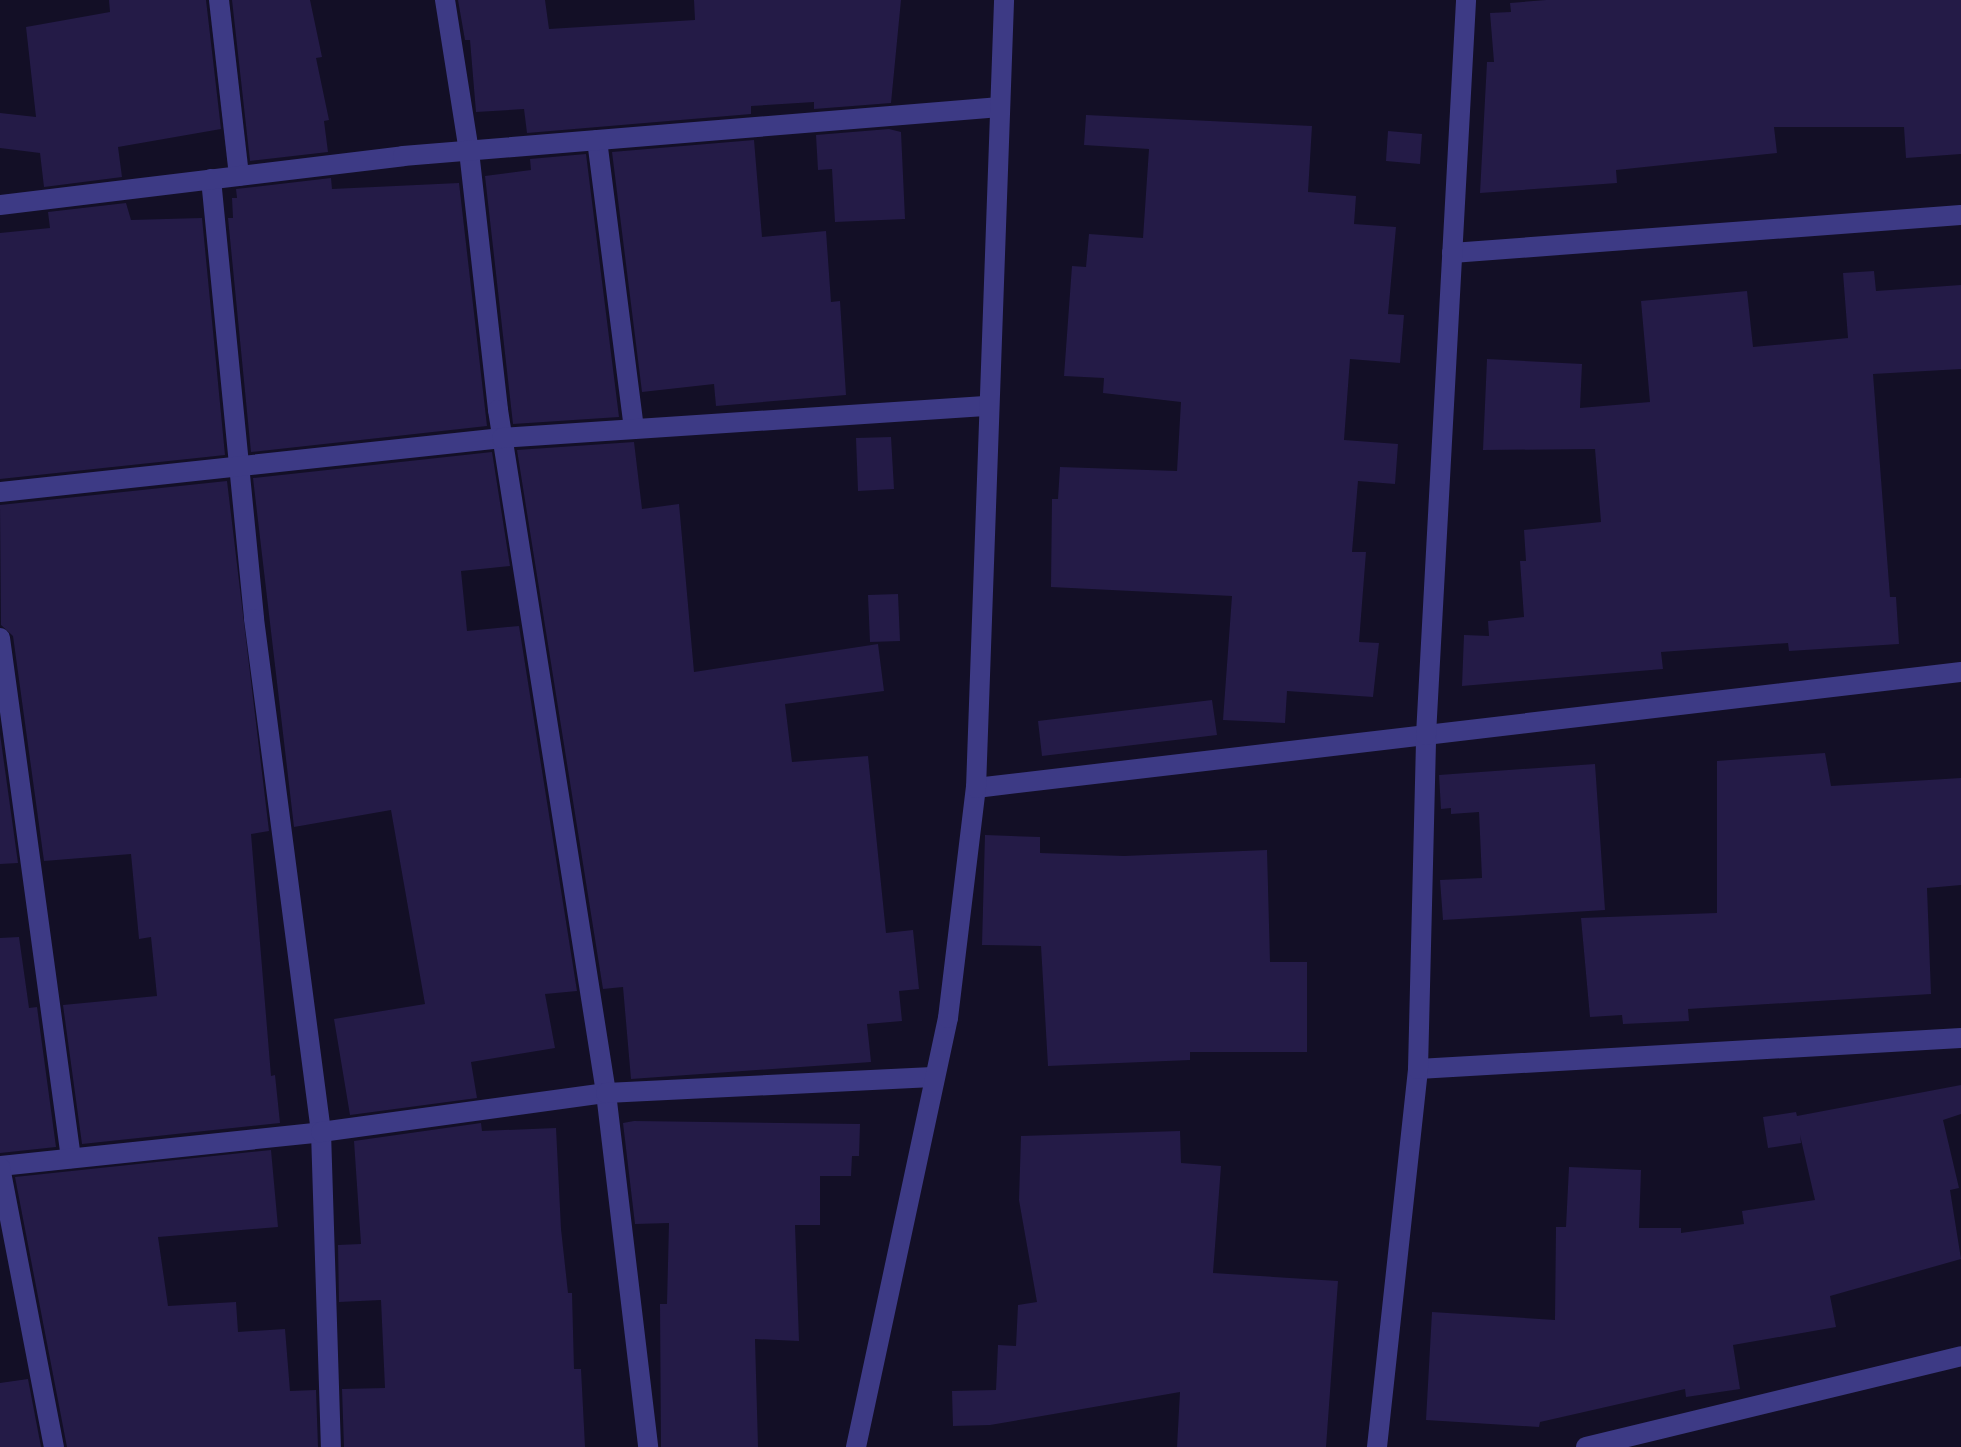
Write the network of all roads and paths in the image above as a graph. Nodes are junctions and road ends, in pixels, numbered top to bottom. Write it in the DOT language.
graph roads {
  1 [pos="219,0"];
  2 [pos="445,0"];
  3 [pos="1004,0"];
  4 [pos="1466,0"];
  5 [pos="1000,107"];
  6 [pos="597,140"];
  7 [pos="469,151"];
  8 [pos="239,176"];
  9 [pos="211,179"];
  10 [pos="0,205"];
  11 [pos="1961,215"];
  12 [pos="1452,253"];
  13 [pos="989,406"];
  14 [pos="634,429"];
  15 [pos="502,438"];
  16 [pos="239,466"];
  17 [pos="0,492"];
  18 [pos="0,638"];
  19 [pos="1961,672"];
  20 [pos="1426,735"];
  21 [pos="976,788"];
  22 [pos="1961,1038"];
  23 [pos="1418,1069"];
  24 [pos="933,1077"];
  25 [pos="606,1093"];
  26 [pos="321,1132"];
  27 [pos="71,1158"];
  28 [pos="0,1167"];
  29 [pos="1961,1356"];
  30 [pos="54,1447"];
  31 [pos="331,1447"];
  32 [pos="648,1447"];
  33 [pos="856,1447"];
  34 [pos="1377,1447"];
  35 [pos="1586,1447"];
  1 -- 8 [label="street"];
  2 -- 7 [label="street"];
  3 -- 5 [label="street"];
  4 -- 12 [label="street"];
  5 -- 6 [label="street"];
  5 -- 13 [label="street"];
  6 -- 7 [label="street"];
  6 -- 14 [label="street"];
  7 -- 8 [label="street"];
  7 -- 15 [label="street"];
  8 -- 9 [label="street"];
  9 -- 10 [label="street"];
  9 -- 16 [label="street"];
  11 -- 12 [label="street"];
  12 -- 20 [label="street"];
  13 -- 14 [label="street"];
  13 -- 21 [label="street"];
  14 -- 15 [label="street"];
  15 -- 16 [label="street"];
  15 -- 25 [label="street"];
  16 -- 17 [label="street"];
  16 -- 26 [label="street"];
  18 -- 27 [label="street"];
  19 -- 20 [label="street"];
  20 -- 21 [label="street"];
  20 -- 23 [label="street"];
  21 -- 24 [label="street"];
  22 -- 23 [label="street"];
  23 -- 34 [label="street"];
  24 -- 25 [label="street"];
  24 -- 33 [label="street"];
  25 -- 26 [label="street"];
  25 -- 32 [label="street"];
  26 -- 27 [label="street"];
  26 -- 31 [label="street"];
  27 -- 28 [label="street"];
  28 -- 30 [label="street"];
  29 -- 35 [label="street"];
}
